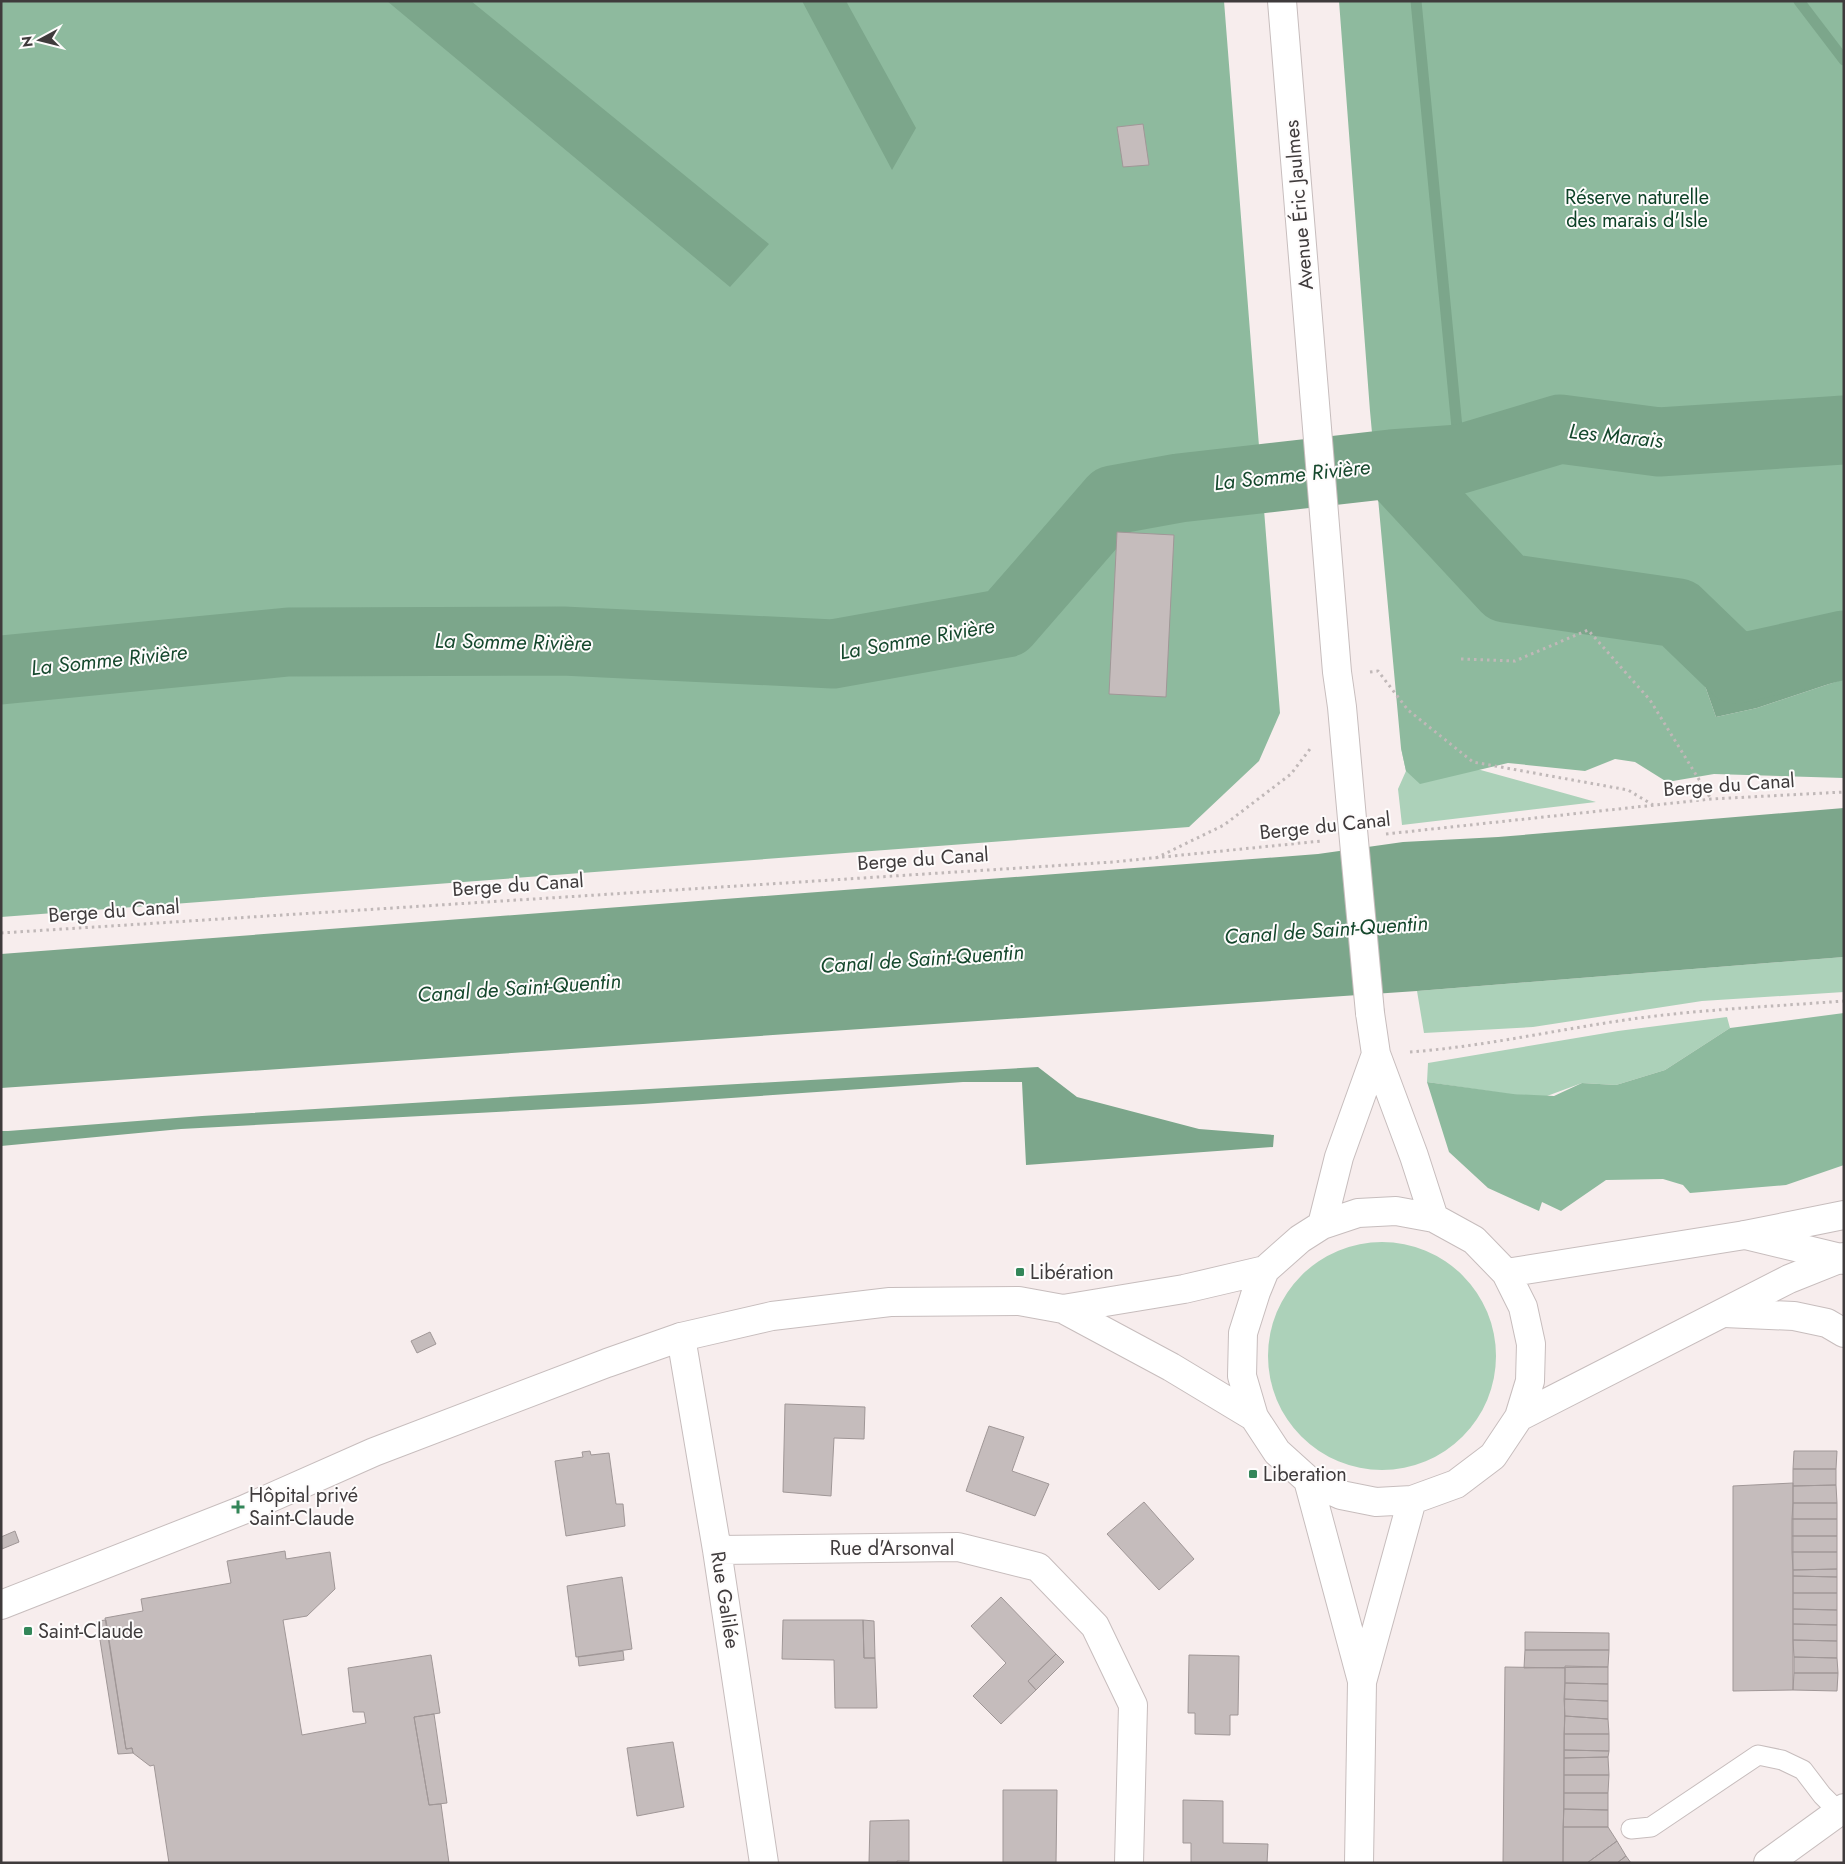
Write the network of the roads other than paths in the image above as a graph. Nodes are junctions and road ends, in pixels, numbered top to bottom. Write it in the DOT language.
graph roads {
  1 [pos="1282,1"];
  2 [pos="1376,1054"];
  3 [pos="1844,1215"];
  4 [pos="1434,1218"];
  5 [pos="1322,1226"];
  6 [pos="1745,1235"];
  7 [pos="1843,1258"];
  8 [pos="1265,1270"];
  9 [pos="1506,1273"];
  10 [pos="1063,1309"];
  11 [pos="1724,1313"];
  12 [pos="1844,1334"];
  13 [pos="681,1337"];
  14 [pos="1254,1417"];
  15 [pos="1519,1417"];
  16 [pos="1308,1480"];
  17 [pos="1412,1500"];
  18 [pos="717,1550"];
  19 [pos="1,1605"];
  20 [pos="1362,1682"];
  21 [pos="1842,1813"];
  22 [pos="1632,1829"];
  23 [pos="764,1863"];
  24 [pos="1129,1863"];
  25 [pos="1360,1863"];
  26 [pos="1768,1863"];
  1 -- 2 [label="street, Avenue Éric Jaulmes, bridge"];
  2 -- 4 [label="street, Avenue Éric Jaulmes"];
  2 -- 5 [label="street"];
  3 -- 6 [label="street"];
  4 -- 5 [label="street"];
  4 -- 9 [label="street"];
  5 -- 8 [label="street"];
  6 -- 7 [label="street"];
  6 -- 9 [label="street"];
  7 -- 11 [label="street"];
  8 -- 10 [label="street"];
  8 -- 14 [label="street"];
  9 -- 15 [label="street"];
  10 -- 13 [label="street"];
  10 -- 14 [label="street"];
  11 -- 12 [label="street"];
  11 -- 15 [label="street"];
  13 -- 18 [label="street, Rue Galilée"];
  13 -- 19 [label="street"];
  14 -- 16 [label="street"];
  15 -- 17 [label="street"];
  16 -- 17 [label="street"];
  16 -- 20 [label="street"];
  17 -- 20 [label="street"];
  18 -- 23 [label="street, Rue Galilée"];
  18 -- 24 [label="street, Rue d'Arsonval"];
  20 -- 25 [label="street"];
  21 -- 22 [label="lane"];
  21 -- 26 [label="street"];
}
